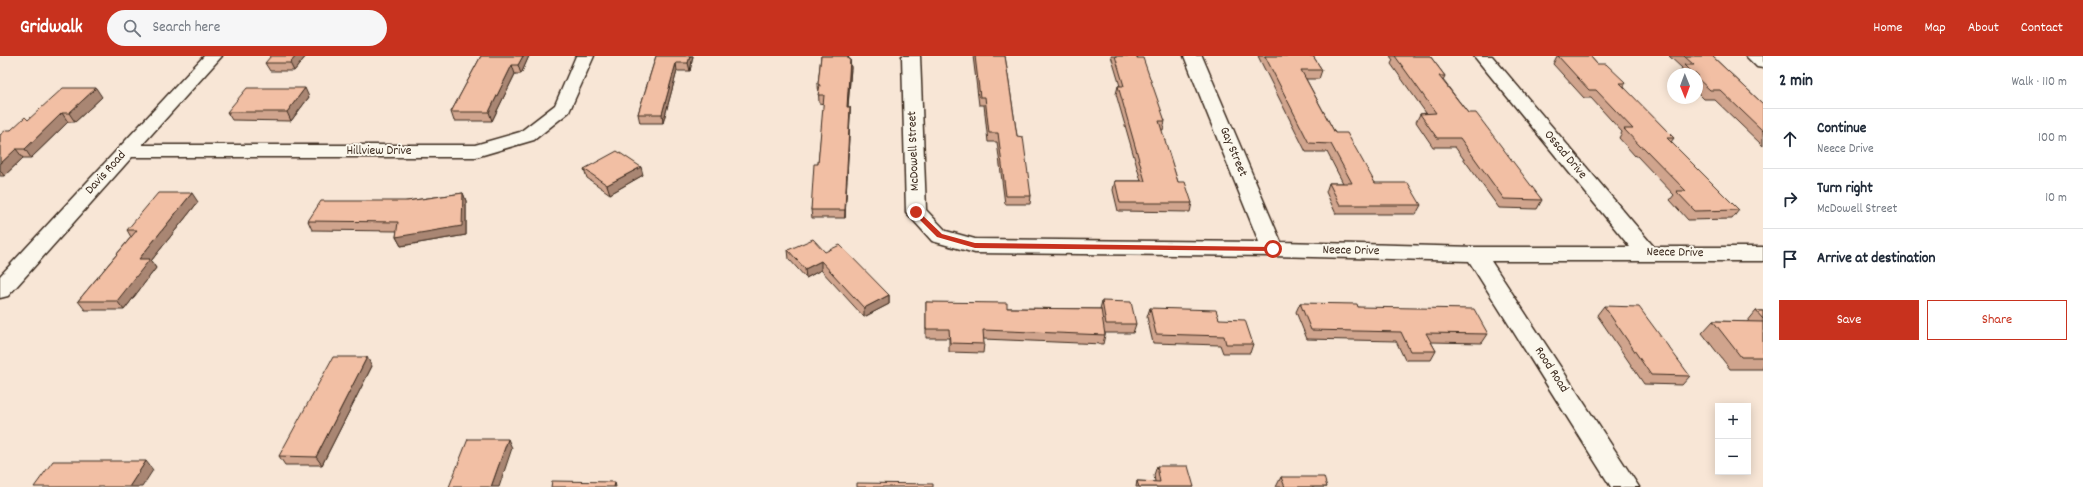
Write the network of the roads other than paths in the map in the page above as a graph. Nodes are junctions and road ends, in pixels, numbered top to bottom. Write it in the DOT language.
graph roads {
  1 [pos="213,56"];
  2 [pos="585,56"];
  3 [pos="911,56"];
  4 [pos="1193,56"];
  5 [pos="1483,56"];
  6 [pos="1755,56"];
  7 [pos="1763,63"];
  8 [pos="126,151"];
  9 [pos="940,236"];
  10 [pos="1273,249"];
  11 [pos="1646,253"];
  12 [pos="1475,254"];
  13 [pos="1763,254"];
  14 [pos="0,290"];
  15 [pos="1626,487"];
  1 -- 8 [label="street, Davis Road"];
  2 -- 8 [label="street, Hillview Drive"];
  3 -- 9 [label="street, McDowell Street"];
  4 -- 10 [label="street, Gay Street"];
  5 -- 11 [label="street, Ossad Drive"];
  6 -- 7 [label="street"];
  8 -- 14 [label="street, Davis Road"];
  9 -- 10 [label="street, Neece Drive"];
  10 -- 12 [label="street, Neece Drive"];
  11 -- 12 [label="street, Neece Drive"];
  11 -- 13 [label="street, Neece Drive"];
  12 -- 15 [label="street, Rood Road"];
}
